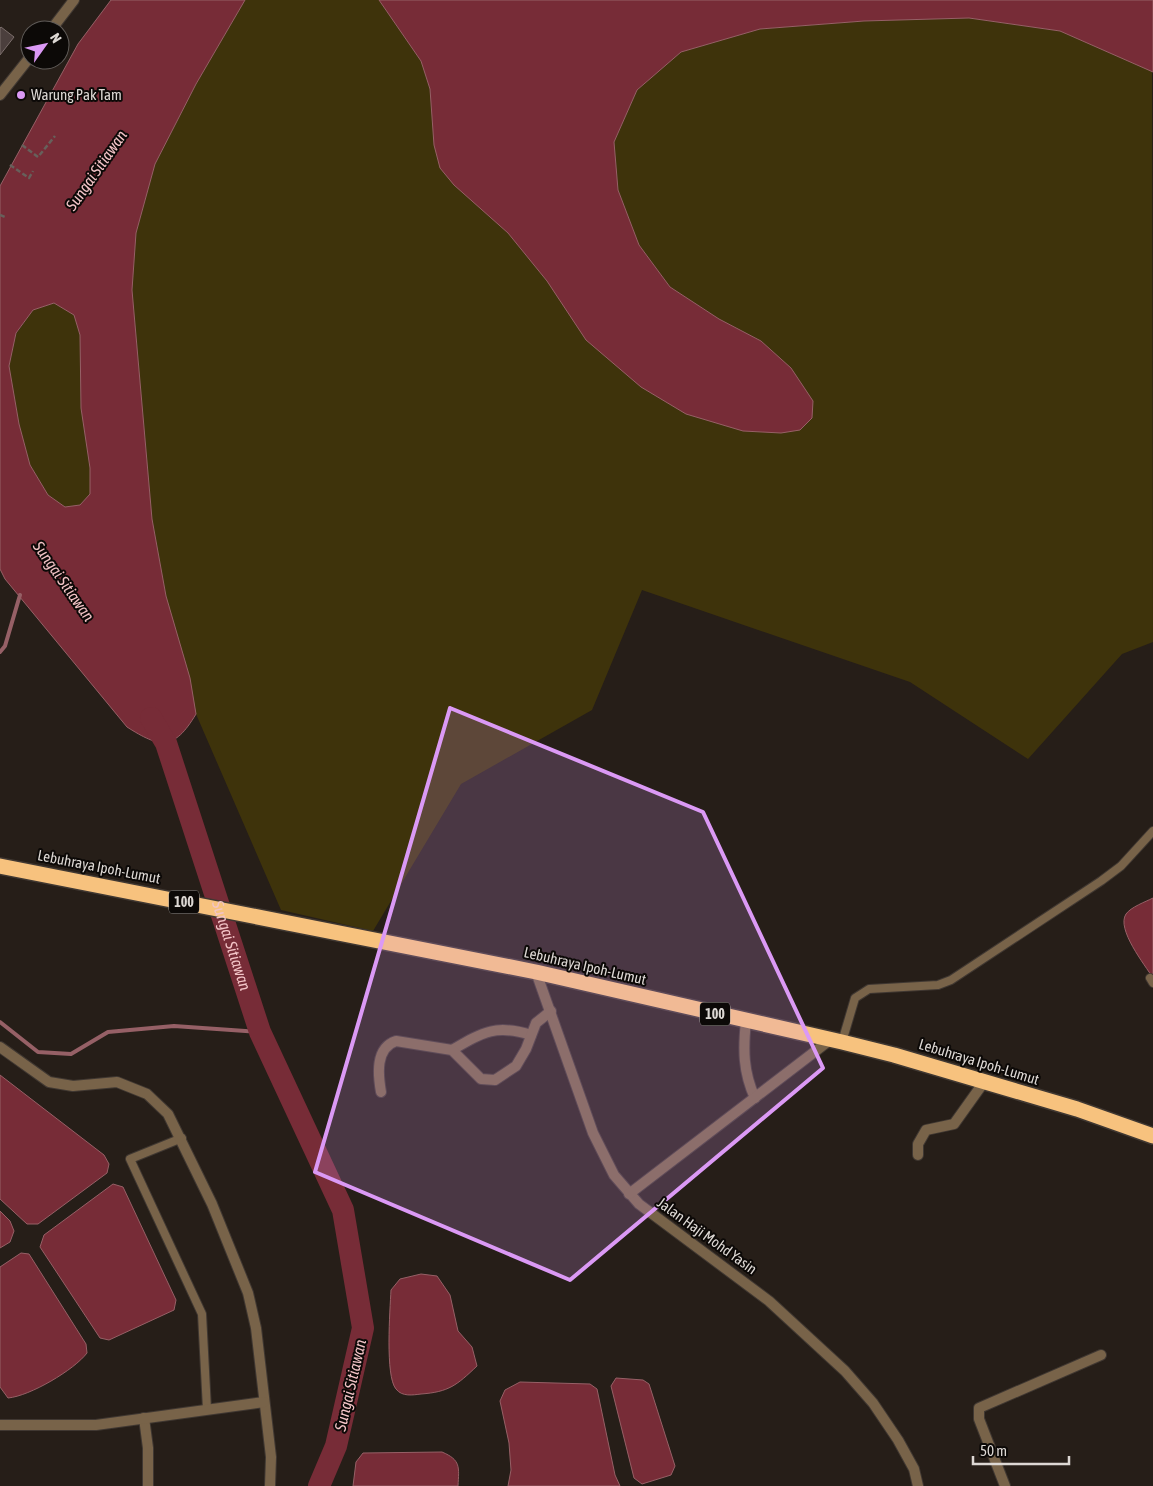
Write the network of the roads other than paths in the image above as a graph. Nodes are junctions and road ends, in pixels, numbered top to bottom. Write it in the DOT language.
graph roads {
  1 [pos="74,0"];
  2 [pos="59,20"];
  3 [pos="20,69"];
  4 [pos="0,95"];
  5 [pos="1153,831"];
  6 [pos="0,866"];
  7 [pos="536,972"];
  8 [pos="551,1011"];
  9 [pos="746,1021"];
  10 [pos="532,1035"];
  11 [pos="836,1041"];
  12 [pos="0,1047"];
  13 [pos="452,1050"];
  14 [pos="984,1082"];
  15 [pos="380,1092"];
  16 [pos="755,1098"];
  17 [pos="1153,1136"];
  18 [pos="182,1138"];
  19 [pos="918,1155"];
  20 [pos="629,1194"];
  21 [pos="1101,1356"];
  22 [pos="263,1398"];
  23 [pos="207,1409"];
  24 [pos="144,1418"];
  25 [pos="0,1425"];
  26 [pos="148,1486"];
  27 [pos="270,1486"];
  28 [pos="918,1486"];
  29 [pos="1005,1486"];
  1 -- 2 [label="street"];
  3 -- 4 [label="street"];
  5 -- 11 [label="lane"];
  6 -- 7 [label="highway, Lebuhraya Ipoh-Lumut / 100"];
  7 -- 8 [label="street, Jalan Haji Mohd Yasin"];
  7 -- 9 [label="highway, Lebuhraya Ipoh-Lumut / 100"];
  8 -- 10 [label="street"];
  8 -- 20 [label="street, Jalan Haji Mohd Yasin"];
  9 -- 11 [label="highway, Lebuhraya Ipoh-Lumut / 100"];
  9 -- 16 [label="street"];
  10 -- 13 [label="street"];
  10 -- 13 [label="street"];
  11 -- 14 [label="highway, Lebuhraya Ipoh-Lumut / 100"];
  11 -- 16 [label="street"];
  12 -- 18 [label="street"];
  13 -- 15 [label="street"];
  14 -- 17 [label="highway, Lebuhraya Ipoh-Lumut / 100"];
  14 -- 19 [label="street"];
  16 -- 20 [label="street"];
  18 -- 22 [label="street"];
  18 -- 23 [label="lane"];
  20 -- 28 [label="street, Jalan Haji Mohd Yasin"];
  21 -- 29 [label="street"];
  22 -- 23 [label="street"];
  22 -- 27 [label="street"];
  23 -- 24 [label="street"];
  24 -- 25 [label="street"];
  24 -- 26 [label="street"];
}
